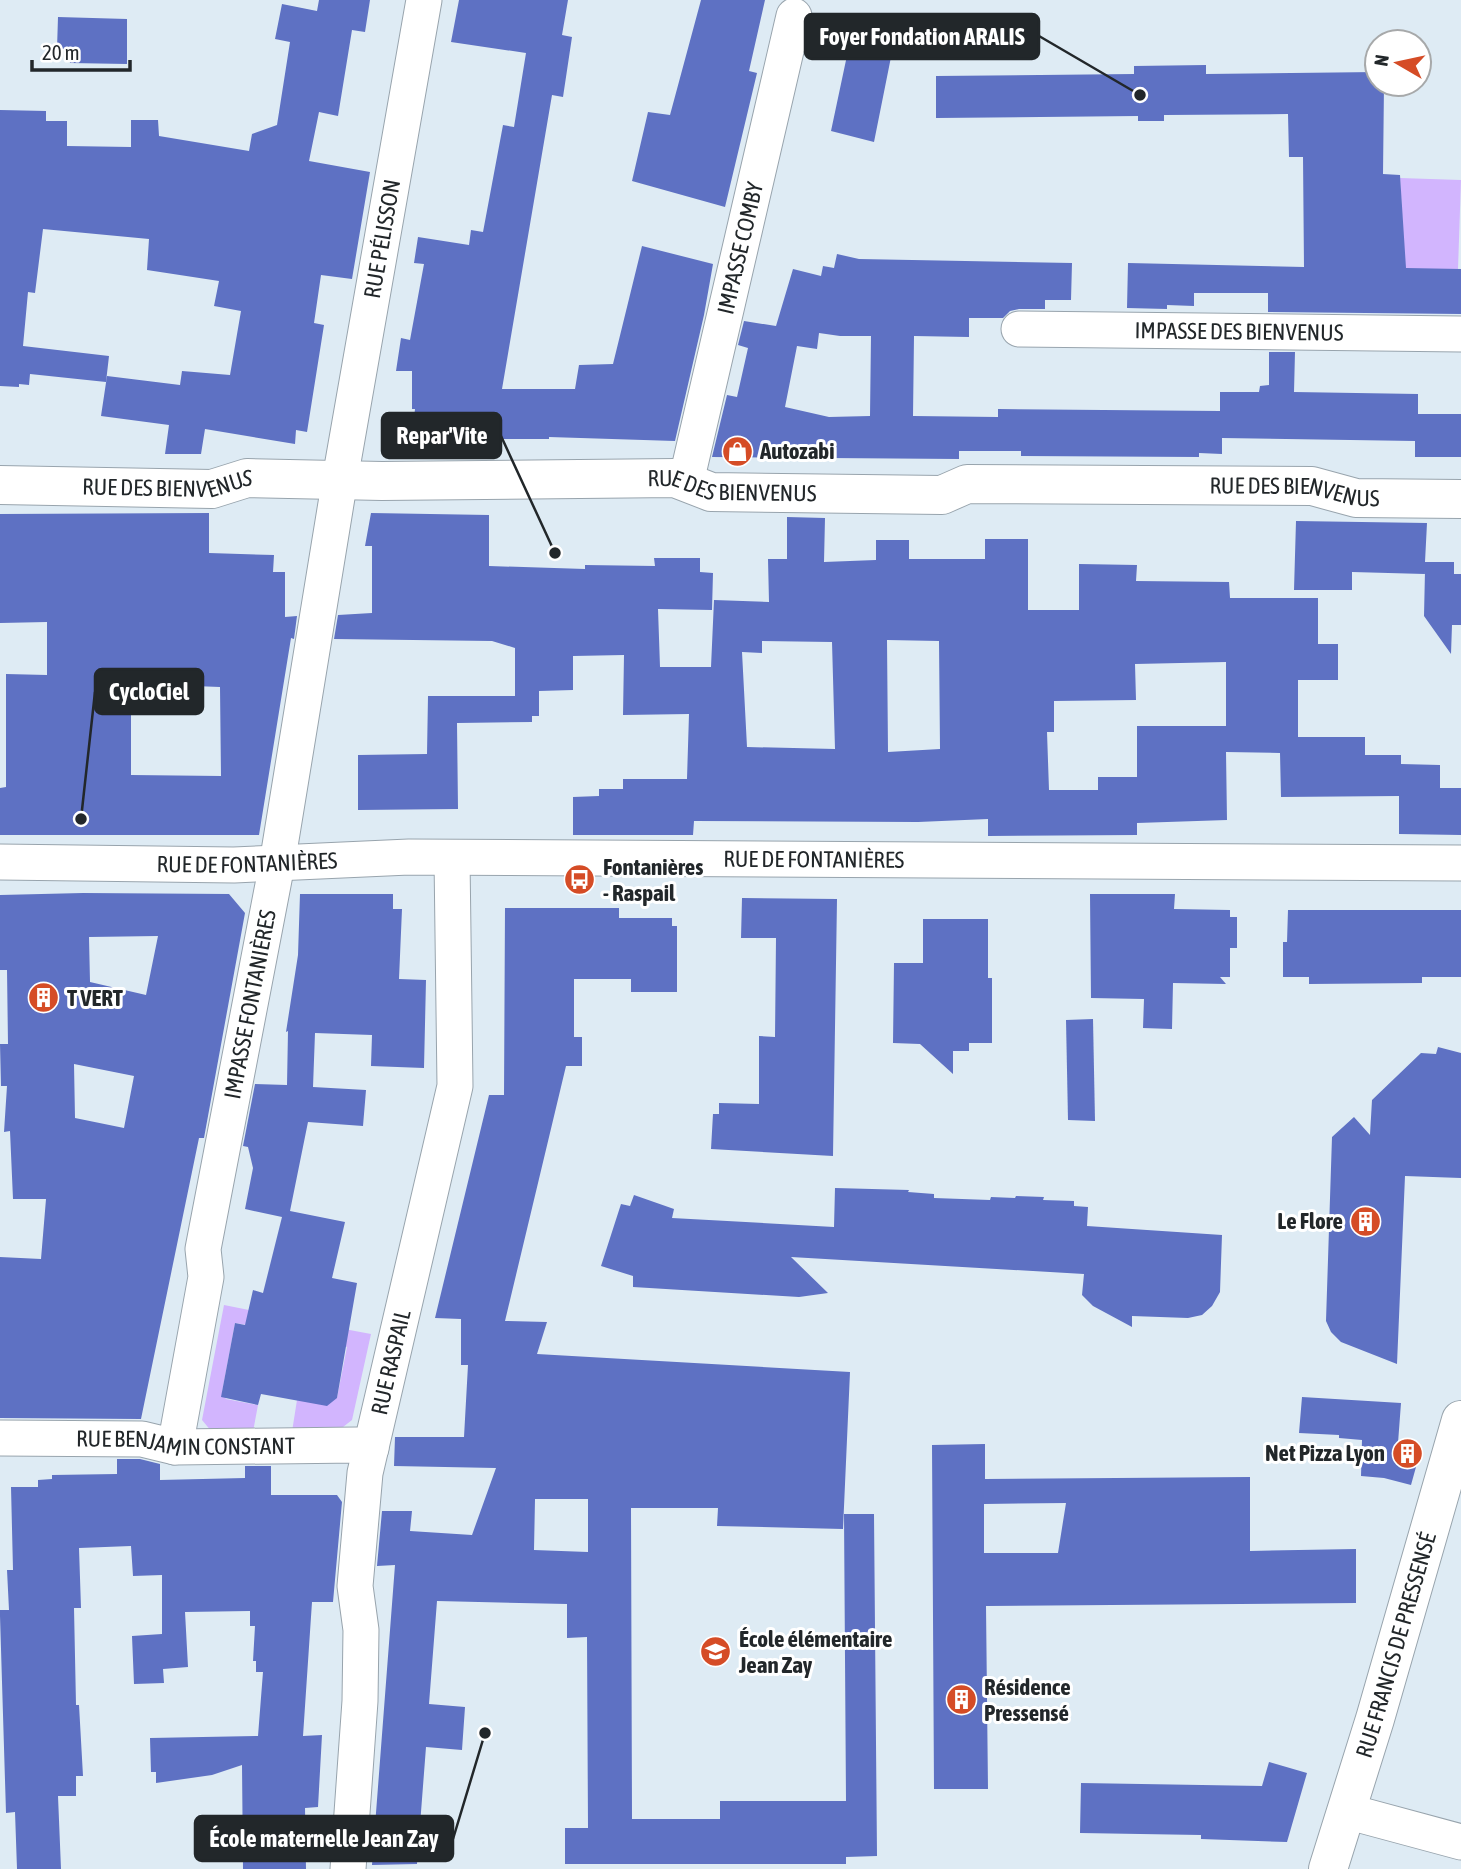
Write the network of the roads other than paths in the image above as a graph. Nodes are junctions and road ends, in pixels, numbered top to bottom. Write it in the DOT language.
graph roads {
  1 [pos="424,0"];
  2 [pos="794,16"];
  3 [pos="1019,329"];
  4 [pos="1461,334"];
  5 [pos="340,479"];
  6 [pos="686,482"];
  7 [pos="0,485"];
  8 [pos="1461,499"];
  9 [pos="452,858"];
  10 [pos="0,862"];
  11 [pos="1461,863"];
  12 [pos="277,864"];
  13 [pos="1461,1420"];
  14 [pos="0,1438"];
  15 [pos="175,1447"];
  16 [pos="371,1448"];
  17 [pos="1346,1811"];
  18 [pos="1461,1842"];
  19 [pos="348,1869"];
  20 [pos="1328,1869"];
  1 -- 5 [label="street, RUE PÉLISSON"];
  2 -- 6 [label="street, IMPASSE COMBY"];
  3 -- 4 [label="street, IMPASSE DES BIENVENUS"];
  5 -- 6 [label="street, RUE DES BIENVENUS"];
  5 -- 7 [label="street, RUE DES BIENVENUS"];
  5 -- 12 [label="street, IMPASSE FONTANIÈRES"];
  6 -- 8 [label="street, RUE DES BIENVENUS"];
  9 -- 11 [label="street, RUE DE FONTANIÈRES"];
  9 -- 12 [label="street, RUE DE FONTANIÈRES"];
  9 -- 16 [label="street, RUE RASPAIL"];
  10 -- 12 [label="street, RUE DE FONTANIÈRES"];
  12 -- 15 [label="street, IMPASSE FONTANIÈRES"];
  13 -- 17 [label="street, RUE FRANCIS DE PRESSENSÉ"];
  14 -- 15 [label="street, RUE BENJAMIN CONSTANT"];
  15 -- 16 [label="street, RUE BENJAMIN CONSTANT"];
  16 -- 19 [label="street, RUE RASPAIL"];
  17 -- 18 [label="street"];
  17 -- 20 [label="street, RUE FRANCIS DE PRESSENSÉ"];
}
